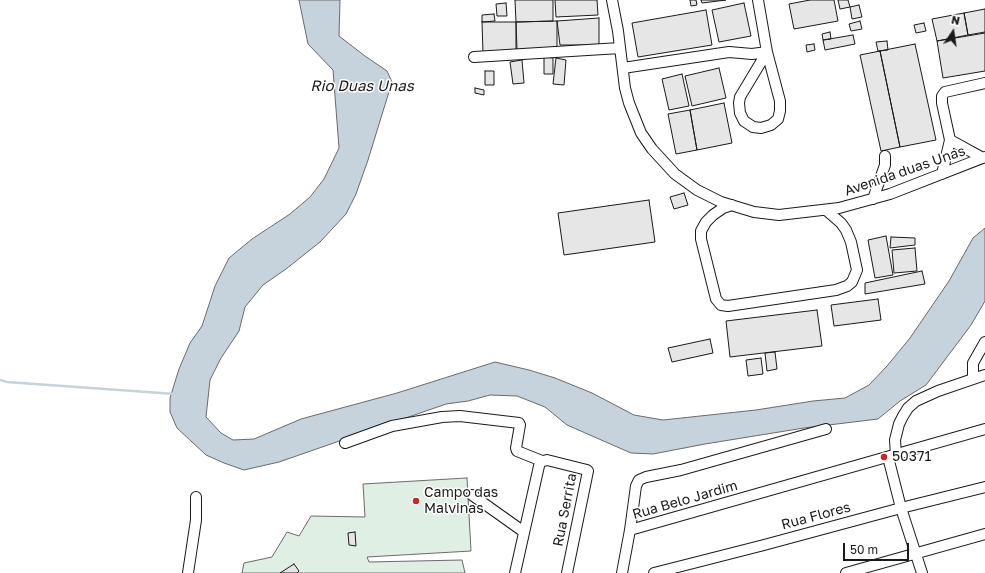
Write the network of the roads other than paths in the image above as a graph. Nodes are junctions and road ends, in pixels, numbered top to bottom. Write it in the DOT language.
graph roads {
  1 [pos="612,0"];
  2 [pos="758,0"];
  3 [pos="620,48"];
  4 [pos="767,52"];
  5 [pos="474,57"];
  6 [pos="623,68"];
  7 [pos="985,83"];
  8 [pos="950,140"];
  9 [pos="885,156"];
  10 [pos="984,158"];
  11 [pos="942,174"];
  12 [pos="873,199"];
  13 [pos="732,205"];
  14 [pos="826,210"];
  15 [pos="985,342"];
  16 [pos="985,375"];
  17 [pos="973,378"];
  18 [pos="826,429"];
  19 [pos="985,429"];
  20 [pos="346,443"];
  21 [pos="892,456"];
  22 [pos="544,460"];
  23 [pos="985,487"];
  24 [pos="472,496"];
  25 [pos="196,497"];
  26 [pos="901,508"];
  27 [pos="630,530"];
  28 [pos="524,532"];
  29 [pos="985,534"];
  30 [pos="915,554"];
  31 [pos="188,573"];
  32 [pos="516,573"];
  33 [pos="567,573"];
  34 [pos="622,573"];
  35 [pos="654,573"];
  36 [pos="846,573"];
  37 [pos="922,573"];
  1 -- 3 [label="street, Avenida duas Unas"];
  2 -- 4 [label="street"];
  3 -- 5 [label="street"];
  3 -- 6 [label="street, Avenida duas Unas"];
  4 -- 4 [label="street"];
  4 -- 6 [label="street"];
  6 -- 13 [label="street, Avenida duas Unas"];
  7 -- 8 [label="street"];
  8 -- 10 [label="street"];
  8 -- 11 [label="street"];
  9 -- 12 [label="street"];
  10 -- 11 [label="street, Avenida duas Unas"];
  11 -- 12 [label="street, Avenida duas Unas"];
  12 -- 14 [label="street, Avenida duas Unas"];
  13 -- 14 [label="street, Avenida duas Unas"];
  13 -- 14 [label="street"];
  15 -- 17 [label="street"];
  16 -- 17 [label="street"];
  17 -- 21 [label="street"];
  18 -- 27 [label="street, Rua Belo Jardim"];
  19 -- 21 [label="street, Rua Belo Jardim"];
  20 -- 22 [label="street"];
  21 -- 26 [label="street"];
  21 -- 27 [label="street, Rua Belo Jardim"];
  22 -- 28 [label="street"];
  22 -- 33 [label="street, Rua Serrita"];
  23 -- 26 [label="street, Rua Flores"];
  24 -- 28 [label="street"];
  25 -- 31 [label="street"];
  26 -- 30 [label="street"];
  26 -- 35 [label="street, Rua Flores"];
  27 -- 34 [label="street"];
  28 -- 32 [label="street"];
  29 -- 30 [label="street"];
  30 -- 36 [label="street"];
  30 -- 37 [label="street"];
}
